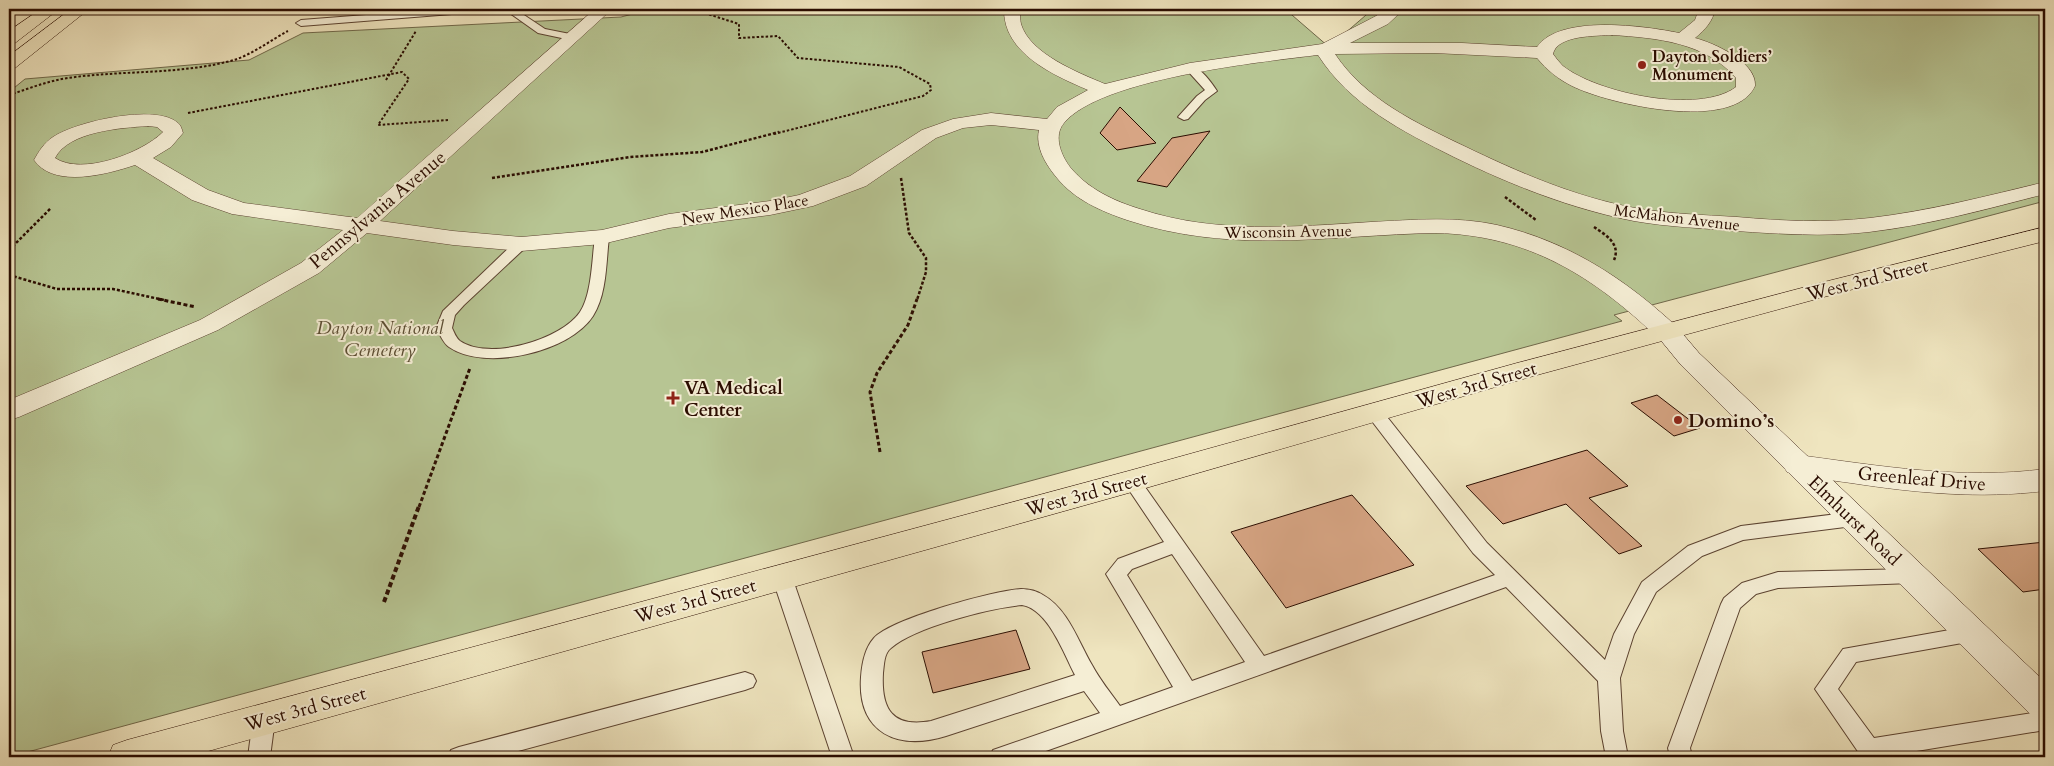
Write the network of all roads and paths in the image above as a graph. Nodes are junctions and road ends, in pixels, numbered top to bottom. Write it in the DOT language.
graph roads {
  1 [pos="51,9"];
  2 [pos="81,9"];
  3 [pos="477,9"];
  4 [pos="509,9"];
  5 [pos="692,9"];
  6 [pos="1012,9"];
  7 [pos="1396,9"];
  8 [pos="1707,9"];
  9 [pos="611,10"];
  10 [pos="423,14"];
  11 [pos="301,23"];
  12 [pos="578,31"];
  13 [pos="9,39"];
  14 [pos="1682,39"];
  15 [pos="1323,49"];
  16 [pos="1544,53"];
  17 [pos="9,64"];
  18 [pos="1191,69"];
  19 [pos="391,73"];
  20 [pos="386,80"];
  21 [pos="1102,90"];
  22 [pos="9,95"];
  23 [pos="486,117"];
  24 [pos="1184,117"];
  25 [pos="156,121"];
  26 [pos="1051,125"];
  27 [pos="138,158"];
  28 [pos="887,164"];
  29 [pos="492,178"];
  30 [pos="2045,188"];
  31 [pos="1501,194"];
  32 [pos="1590,203"];
  33 [pos="51,208"];
  34 [pos="1537,222"];
  35 [pos="363,225"];
  36 [pos="2045,234"];
  37 [pos="602,237"];
  38 [pos="521,244"];
  39 [pos="9,250"];
  40 [pos="1613,260"];
  41 [pos="9,275"];
  42 [pos="225,317"];
  43 [pos="1667,332"];
  44 [pos="475,352"];
  45 [pos="9,411"];
  46 [pos="1374,412"];
  47 [pos="880,452"];
  48 [pos="1798,465"];
  49 [pos="2045,480"];
  50 [pos="1132,481"];
  51 [pos="1853,519"];
  52 [pos="1177,545"];
  53 [pos="1912,576"];
  54 [pos="782,577"];
  55 [pos="1510,578"];
  56 [pos="384,602"];
  57 [pos="1972,634"];
  58 [pos="1259,666"];
  59 [pos="1609,678"];
  60 [pos="1089,680"];
  61 [pos="745,681"];
  62 [pos="1187,692"];
  63 [pos="2045,705"];
  64 [pos="1116,716"];
  65 [pos="264,719"];
  66 [pos="2045,721"];
  67 [pos="127,757"];
  68 [pos="259,757"];
  69 [pos="459,757"];
  70 [pos="843,757"];
  71 [pos="1001,757"];
  72 [pos="1617,757"];
  73 [pos="1681,757"];
  1 -- 13 [label="main road"];
  2 -- 17 [label="main road"];
  3 -- 10 [label="lane"];
  4 -- 12 [label="lane"];
  5 -- 29 [label="path"];
  6 -- 21 [label="street"];
  7 -- 15 [label="street"];
  8 -- 14 [label="street"];
  9 -- 12 [label="street, Pennsylvania Avenue"];
  10 -- 11 [label="lane"];
  10 -- 19 [label="path"];
  11 -- 22 [label="path"];
  12 -- 23 [label="street, Pennsylvania Avenue"];
  14 -- 16 [label="street"];
  14 -- 16 [label="street"];
  15 -- 16 [label="street"];
  15 -- 18 [label="street"];
  15 -- 32 [label="street, McMahon Avenue"];
  18 -- 21 [label="street"];
  18 -- 24 [label="lane"];
  19 -- 20 [label="path"];
  19 -- 23 [label="path"];
  19 -- 25 [label="path"];
  21 -- 26 [label="street"];
  23 -- 35 [label="street, Pennsylvania Avenue"];
  25 -- 27 [label="street"];
  25 -- 27 [label="street"];
  26 -- 28 [label="street, New Mexico Place"];
  26 -- 43 [label="street, Wisconsin Avenue"];
  27 -- 35 [label="street, New Mexico Place"];
  28 -- 37 [label="street, New Mexico Place"];
  28 -- 47 [label="path"];
  30 -- 32 [label="street, McMahon Avenue"];
  31 -- 34 [label="path"];
  32 -- 40 [label="path"];
  33 -- 39 [label="path"];
  35 -- 38 [label="street, New Mexico Place"];
  35 -- 42 [label="street, Pennsylvania Avenue"];
  36 -- 43 [label="main road, West 3rd Street"];
  37 -- 38 [label="street, New Mexico Place"];
  37 -- 44 [label="lane"];
  38 -- 44 [label="lane"];
  41 -- 42 [label="path"];
  42 -- 45 [label="street, Pennsylvania Avenue"];
  43 -- 46 [label="main road, West 3rd Street"];
  43 -- 48 [label="street, Elmhurst Road"];
  44 -- 56 [label="path"];
  46 -- 50 [label="main road, West 3rd Street"];
  46 -- 55 [label="lane"];
  48 -- 49 [label="street, Greenleaf Drive"];
  48 -- 51 [label="street, Elmhurst Road"];
  50 -- 52 [label="lane"];
  50 -- 54 [label="main road, West 3rd Street"];
  51 -- 53 [label="street, Elmhurst Road"];
  51 -- 59 [label="lane"];
  52 -- 58 [label="lane"];
  52 -- 62 [label="lane"];
  53 -- 57 [label="street, Elmhurst Road"];
  53 -- 73 [label="lane"];
  54 -- 65 [label="main road, West 3rd Street"];
  54 -- 70 [label="lane"];
  55 -- 58 [label="lane"];
  55 -- 59 [label="lane"];
  57 -- 63 [label="street, Elmhurst Road"];
  57 -- 66 [label="lane"];
  58 -- 62 [label="lane"];
  59 -- 72 [label="lane"];
  60 -- 60 [label="lane"];
  60 -- 64 [label="lane"];
  61 -- 69 [label="lane"];
  62 -- 64 [label="lane"];
  64 -- 71 [label="lane"];
  65 -- 67 [label="main road, West 3rd Street"];
  65 -- 68 [label="lane"];
}
